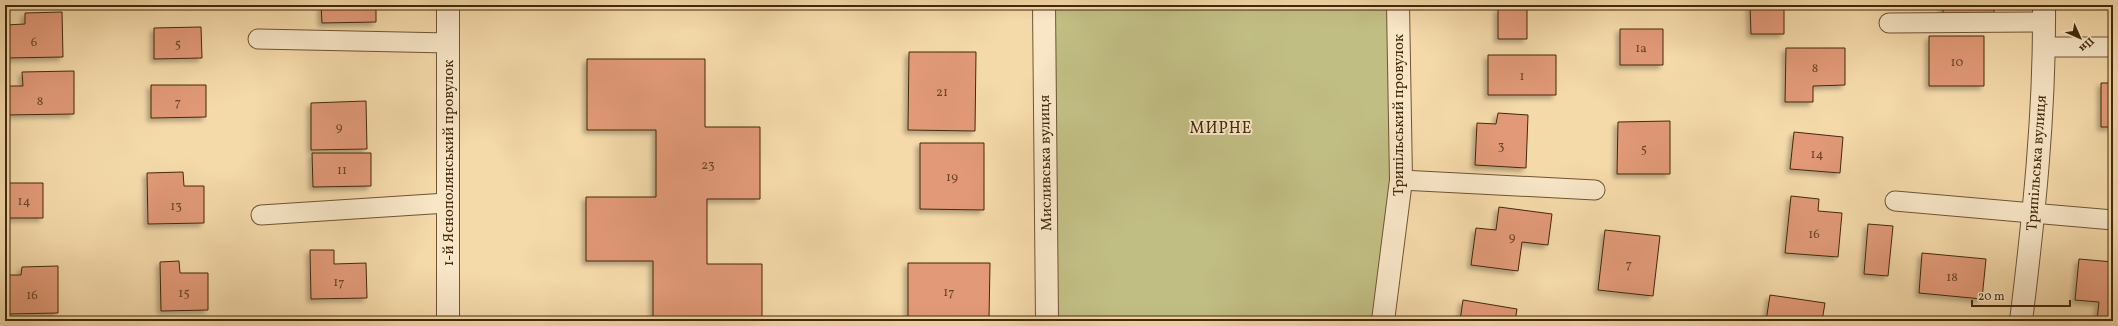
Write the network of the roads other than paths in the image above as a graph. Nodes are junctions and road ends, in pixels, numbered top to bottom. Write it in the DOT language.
graph roads {
  1 [pos="448,5"];
  2 [pos="1044,5"];
  3 [pos="1398,5"];
  4 [pos="2044,14"];
  5 [pos="1888,23"];
  6 [pos="258,39"];
  7 [pos="448,43"];
  8 [pos="2044,47"];
  9 [pos="2113,47"];
  10 [pos="1401,180"];
  11 [pos="1596,190"];
  12 [pos="1895,201"];
  13 [pos="447,203"];
  14 [pos="2034,213"];
  15 [pos="261,215"];
  16 [pos="2113,220"];
  17 [pos="448,321"];
  18 [pos="1047,321"];
  19 [pos="1383,321"];
  20 [pos="2021,321"];
  1 -- 7 [label="street, 1-й Яснополянський провулок"];
  2 -- 18 [label="street, Мисливська вулиця"];
  3 -- 10 [label="street, Трипільський провулок"];
  4 -- 5 [label="lane"];
  4 -- 8 [label="street, Трипільська вулиця"];
  6 -- 7 [label="lane"];
  7 -- 13 [label="street, 1-й Яснополянський провулок"];
  8 -- 9 [label="lane"];
  8 -- 14 [label="street, Трипільська вулиця"];
  10 -- 11 [label="lane"];
  10 -- 19 [label="street, Трипільський провулок"];
  12 -- 14 [label="lane"];
  13 -- 15 [label="lane"];
  13 -- 17 [label="street, 1-й Яснополянський провулок"];
  14 -- 16 [label="lane"];
  14 -- 20 [label="street, Трипільська вулиця"];
}
